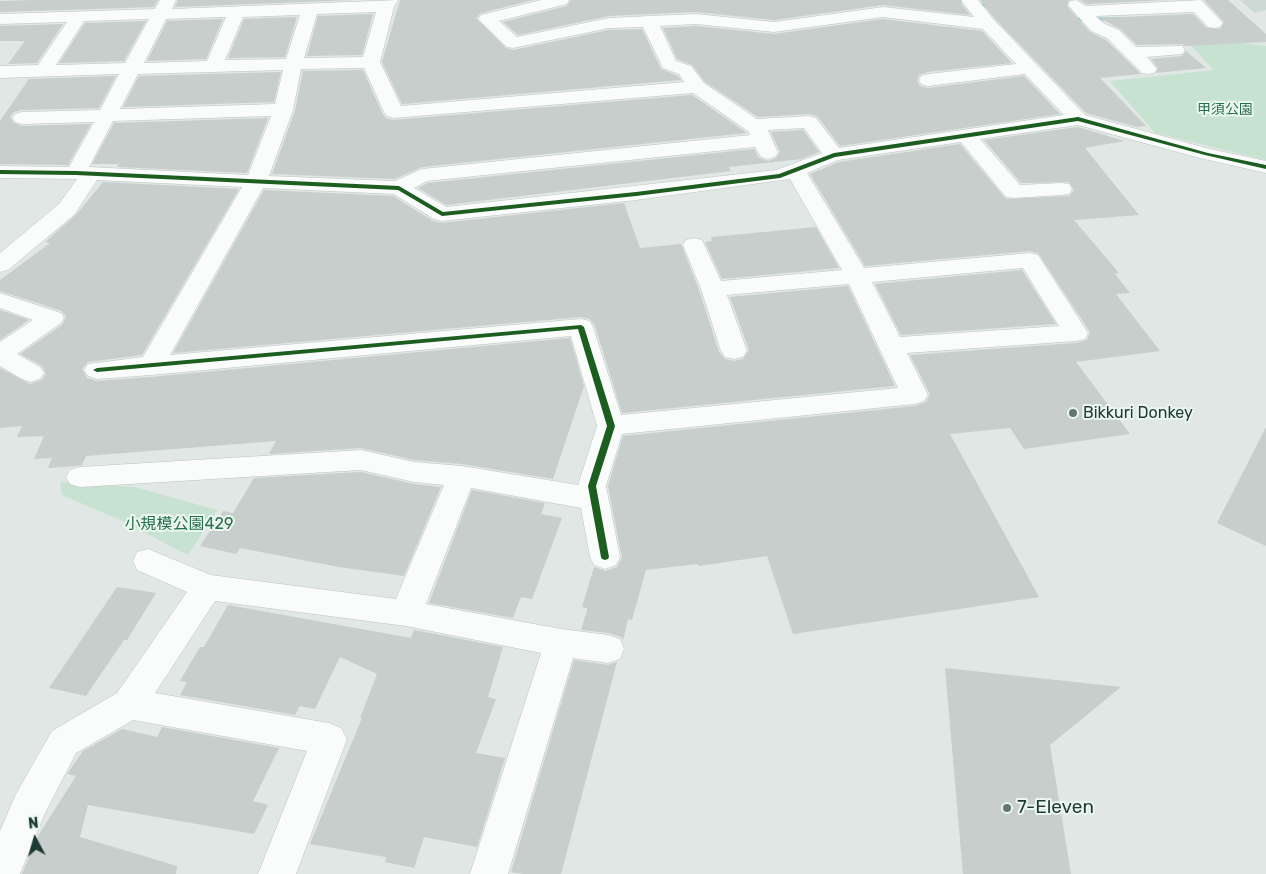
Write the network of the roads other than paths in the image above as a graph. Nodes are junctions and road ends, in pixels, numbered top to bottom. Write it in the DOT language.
graph roads {
  1 [pos="560,0"];
  2 [pos="388,3"];
  3 [pos="1194,3"];
  4 [pos="578,4"];
  5 [pos="164,6"];
  6 [pos="712,7"];
  7 [pos="311,8"];
  8 [pos="237,10"];
  9 [pos="978,12"];
  10 [pos="1084,13"];
  11 [pos="79,16"];
  12 [pos="696,19"];
  13 [pos="1,20"];
  14 [pos="649,21"];
  15 [pos="609,22"];
  16 [pos="1214,22"];
  17 [pos="1176,50"];
  18 [pos="1131,53"];
  19 [pos="371,62"];
  20 [pos="293,64"];
  21 [pos="214,66"];
  22 [pos="1030,68"];
  23 [pos="131,69"];
  24 [pos="1148,70"];
  25 [pos="43,71"];
  26 [pos="0,72"];
  27 [pos="928,80"];
  28 [pos="697,87"];
  29 [pos="284,110"];
  30 [pos="107,115"];
  31 [pos="22,118"];
  32 [pos="1078,118"];
  33 [pos="757,133"];
  34 [pos="966,135"];
  35 [pos="834,155"];
  36 [pos="1266,166"];
  37 [pos="0,172"];
  38 [pos="83,174"];
  39 [pos="788,174"];
  40 [pos="256,182"];
  41 [pos="399,188"];
  42 [pos="1061,189"];
  43 [pos="694,245"];
  44 [pos="0,266"];
  45 [pos="856,275"];
  46 [pos="713,290"];
  47 [pos="0,300"];
  48 [pos="892,346"];
  49 [pos="734,351"];
  50 [pos="0,355"];
  51 [pos="151,366"];
  52 [pos="96,370"];
  53 [pos="30,373"];
  54 [pos="611,426"];
  55 [pos="462,476"];
  56 [pos="80,477"];
  57 [pos="594,499"];
  58 [pos="605,557"];
  59 [pos="148,561"];
  60 [pos="207,587"];
  61 [pos="406,613"];
  62 [pos="561,643"];
  63 [pos="608,648"];
  64 [pos="129,704"];
  65 [pos="1,874"];
  66 [pos="277,874"];
  67 [pos="489,874"];
  1 -- 15 [label="street"];
  2 -- 7 [label="street"];
  2 -- 19 [label="street"];
  3 -- 10 [label="street"];
  3 -- 16 [label="street"];
  4 -- 15 [label="street"];
  5 -- 8 [label="street"];
  5 -- 11 [label="street"];
  5 -- 23 [label="street"];
  6 -- 12 [label="street"];
  7 -- 8 [label="street"];
  7 -- 20 [label="street"];
  8 -- 21 [label="street"];
  9 -- 12 [label="street"];
  9 -- 22 [label="street"];
  10 -- 18 [label="street"];
  11 -- 13 [label="street"];
  11 -- 25 [label="street"];
  12 -- 14 [label="street"];
  14 -- 15 [label="street"];
  14 -- 28 [label="street"];
  17 -- 18 [label="street"];
  18 -- 24 [label="street"];
  19 -- 20 [label="street"];
  19 -- 28 [label="street"];
  20 -- 21 [label="street"];
  20 -- 29 [label="street"];
  21 -- 23 [label="street"];
  22 -- 27 [label="street"];
  22 -- 32 [label="street"];
  23 -- 25 [label="street"];
  23 -- 30 [label="street"];
  25 -- 26 [label="street"];
  28 -- 33 [label="street"];
  29 -- 30 [label="street"];
  29 -- 40 [label="street"];
  30 -- 31 [label="street"];
  30 -- 38 [label="street"];
  32 -- 34 [label="street"];
  32 -- 36 [label="street"];
  33 -- 35 [label="street"];
  33 -- 39 [label="street"];
  33 -- 41 [label="street"];
  34 -- 35 [label="street"];
  34 -- 42 [label="street"];
  35 -- 39 [label="street"];
  37 -- 38 [label="street"];
  38 -- 40 [label="street"];
  38 -- 44 [label="street"];
  39 -- 41 [label="street"];
  39 -- 45 [label="street"];
  40 -- 41 [label="street"];
  40 -- 51 [label="street"];
  43 -- 46 [label="street"];
  45 -- 46 [label="street"];
  45 -- 48 [label="street"];
  45 -- 48 [label="street"];
  46 -- 49 [label="street"];
  47 -- 50 [label="street"];
  48 -- 54 [label="street"];
  50 -- 53 [label="street"];
  51 -- 52 [label="street"];
  51 -- 54 [label="street"];
  54 -- 57 [label="street"];
  55 -- 56 [label="street"];
  55 -- 57 [label="street"];
  55 -- 61 [label="street"];
  57 -- 58 [label="street"];
  59 -- 60 [label="street"];
  60 -- 61 [label="street"];
  60 -- 64 [label="street"];
  61 -- 62 [label="street"];
  62 -- 63 [label="street"];
  62 -- 67 [label="street"];
  64 -- 65 [label="street"];
  64 -- 66 [label="street"];
}
